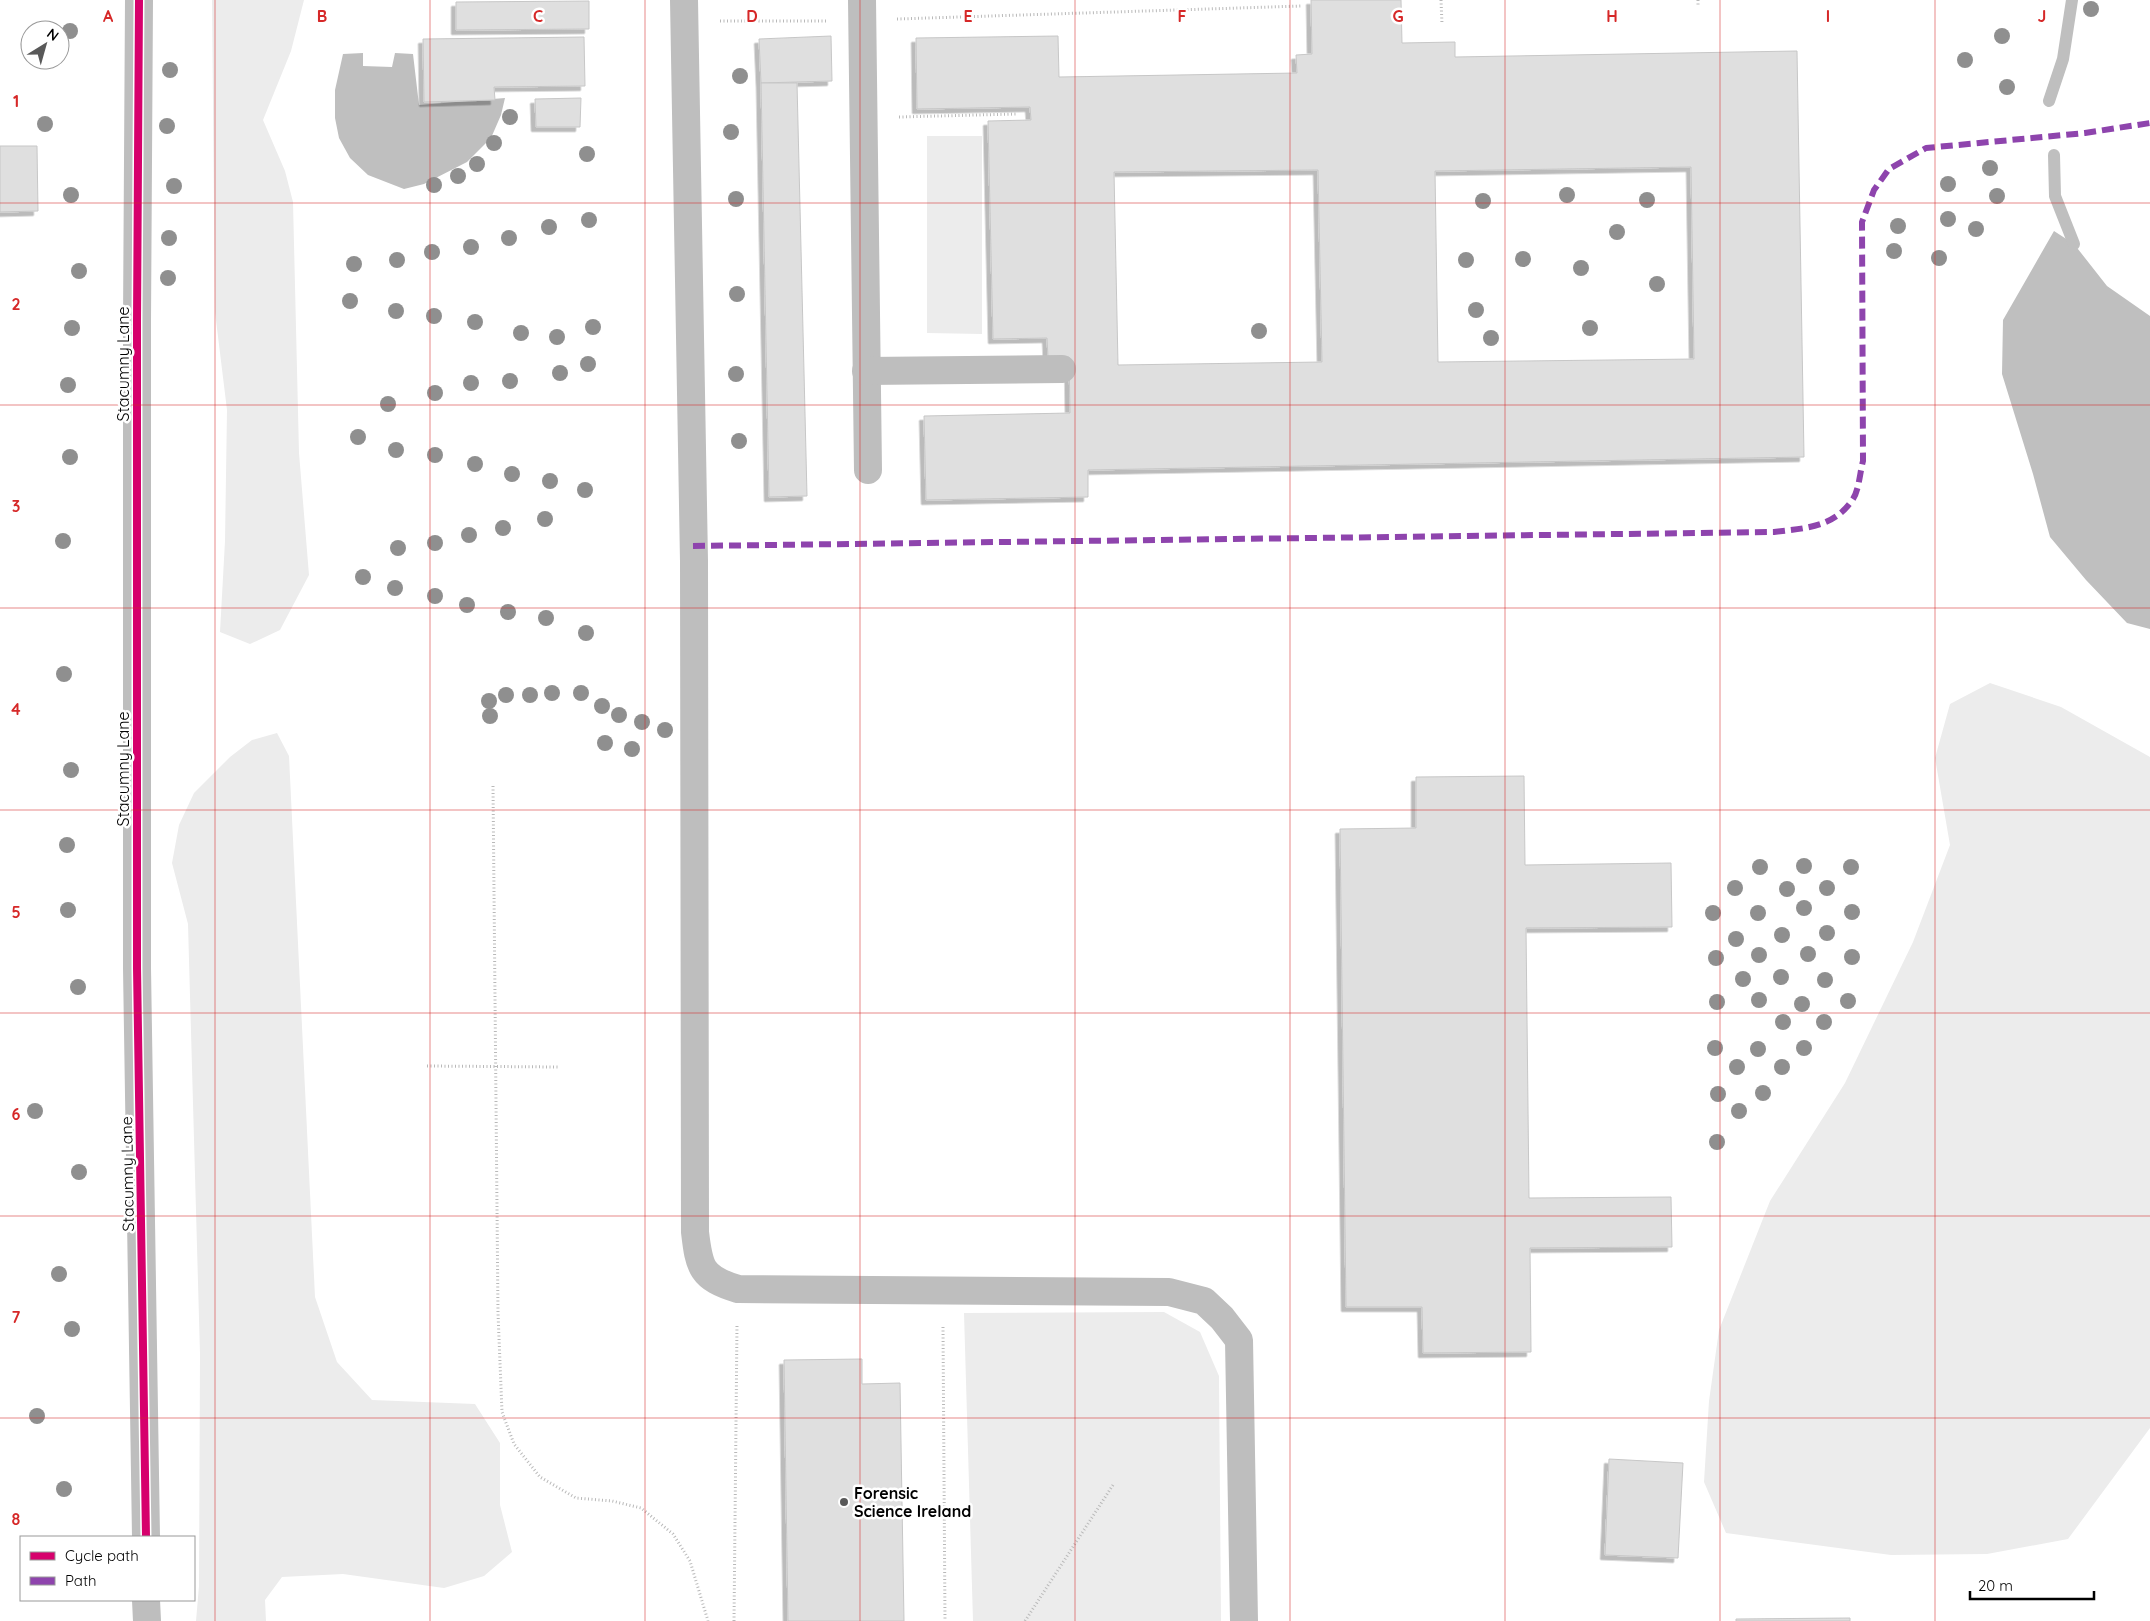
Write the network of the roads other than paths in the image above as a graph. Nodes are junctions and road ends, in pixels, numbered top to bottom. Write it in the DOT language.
graph roads {
  1 [pos="139,0"];
  2 [pos="862,10"];
  3 [pos="684,11"];
  4 [pos="1062,369"];
  5 [pos="866,372"];
  6 [pos="868,470"];
  7 [pos="146,1536"];
  8 [pos="146,1601"];
  9 [pos="146,1621"];
  10 [pos="1244,1621"];
  1 -- 7 [label="street, Stacumny Lane"];
  2 -- 5 [label="street"];
  3 -- 10 [label="street"];
  4 -- 5 [label="street"];
  5 -- 6 [label="street"];
  8 -- 9 [label="street"];
}
